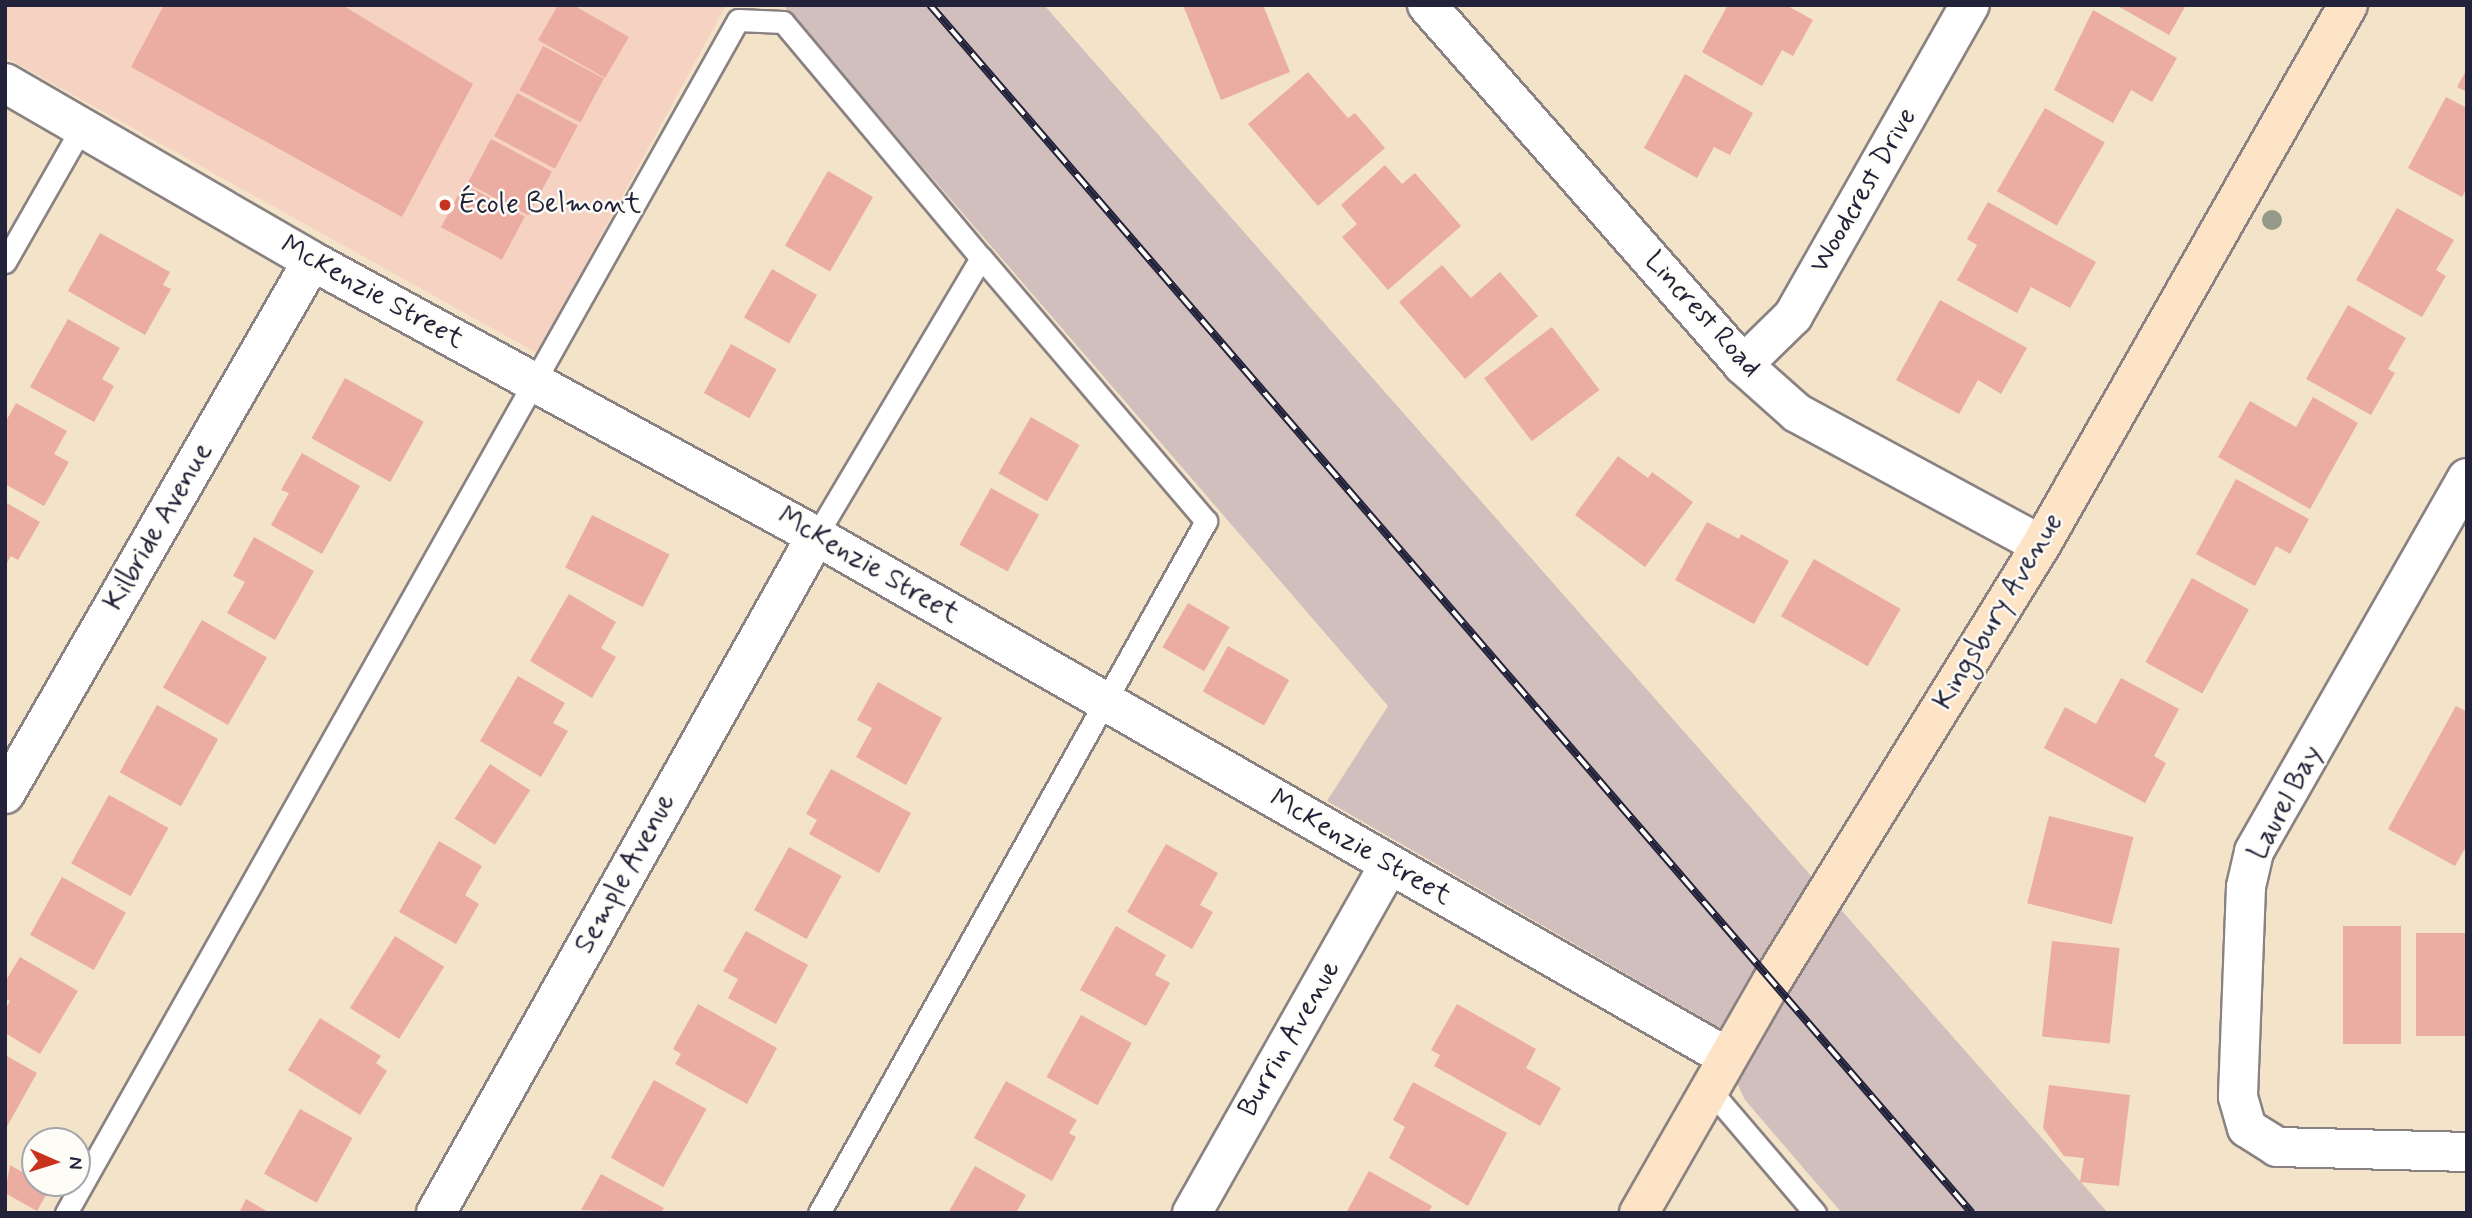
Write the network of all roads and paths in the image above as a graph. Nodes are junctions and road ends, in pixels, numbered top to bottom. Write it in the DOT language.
graph roads {
  1 [pos="1427,5"];
  2 [pos="1969,5"];
  3 [pos="2348,5"];
  4 [pos="5,83"];
  5 [pos="82,127"];
  6 [pos="981,258"];
  7 [pos="312,261"];
  8 [pos="5,262"];
  9 [pos="1743,365"];
  10 [pos="531,381"];
  11 [pos="2467,478"];
  12 [pos="816,536"];
  13 [pos="2040,545"];
  14 [pos="1108,702"];
  15 [pos="5,794"];
  16 [pos="1389,865"];
  17 [pos="1727,1057"];
  18 [pos="1710,1090"];
  19 [pos="2467,1152"];
  20 [pos="66,1213"];
  21 [pos="436,1213"];
  22 [pos="819,1213"];
  23 [pos="1192,1213"];
  24 [pos="1639,1213"];
  25 [pos="1815,1213"];
  1 -- 9 [label="street, Lincrest Road"];
  2 -- 9 [label="street, Woodcrest Drive"];
  3 -- 13 [label="street, Kingsbury Avenue"];
  4 -- 5 [label="street, McKenzie Street"];
  5 -- 7 [label="street, McKenzie Street"];
  5 -- 8 [label="lane"];
  6 -- 10 [label="lane"];
  6 -- 12 [label="lane"];
  6 -- 14 [label="lane"];
  7 -- 10 [label="street, McKenzie Street"];
  7 -- 15 [label="street, Kilbride Avenue"];
  9 -- 13 [label="street, Lincrest Road"];
  10 -- 12 [label="street, McKenzie Street"];
  10 -- 20 [label="lane"];
  11 -- 19 [label="street, Laurel Bay"];
  12 -- 14 [label="street, McKenzie Street"];
  12 -- 21 [label="street, Semple Avenue"];
  13 -- 17 [label="street, Kingsbury Avenue"];
  14 -- 16 [label="street, McKenzie Street"];
  14 -- 22 [label="lane"];
  16 -- 17 [label="street, McKenzie Street"];
  16 -- 23 [label="street, Burrin Avenue"];
  17 -- 18 [label="street, Kingsbury Avenue"];
  18 -- 24 [label="street, Kingsbury Avenue"];
  18 -- 25 [label="lane"];
}
